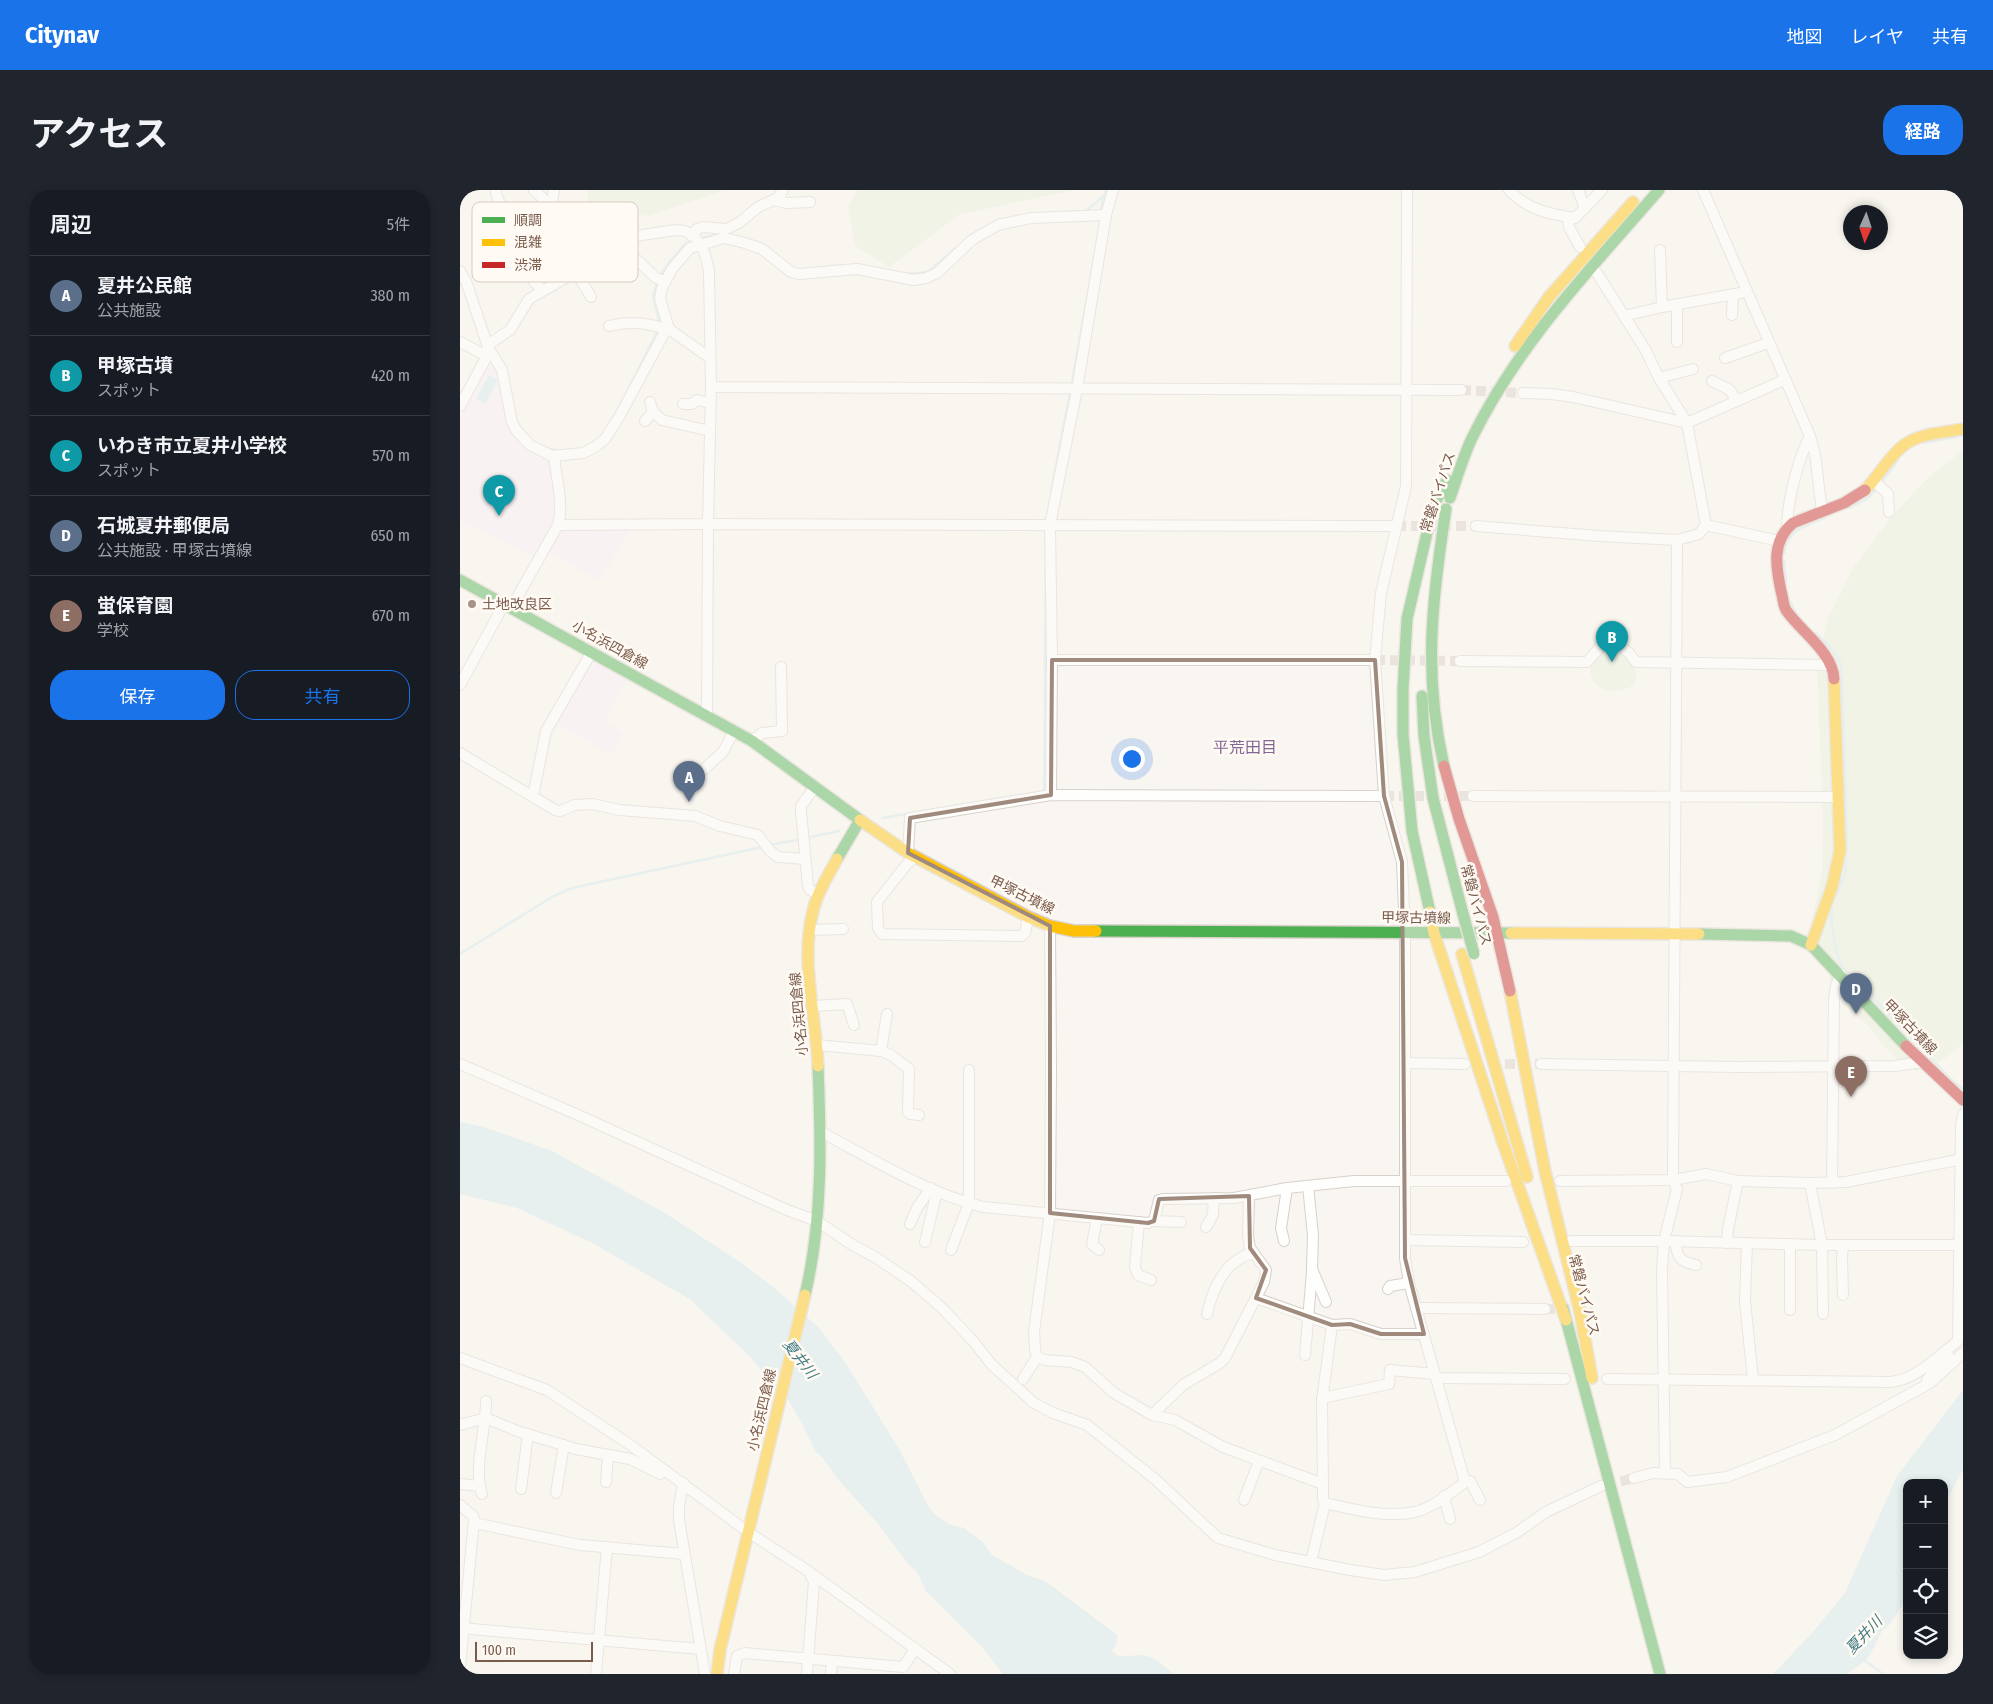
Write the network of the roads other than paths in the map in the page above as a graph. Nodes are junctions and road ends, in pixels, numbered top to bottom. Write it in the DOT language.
graph roads {
  1 [pos="496,190"];
  2 [pos="534,190"];
  3 [pos="783,190"];
  4 [pos="1113,190"];
  5 [pos="1407,190"];
  6 [pos="1509,190"];
  7 [pos="1578,190"];
  8 [pos="1602,190"];
  9 [pos="1643,190"];
  10 [pos="1659,190"];
  11 [pos="1703,190"];
  12 [pos="774,200"];
  13 [pos="500,202"];
  14 [pos="547,202"];
  15 [pos="810,202"];
  16 [pos="1585,208"];
  17 [pos="1101,216"];
  18 [pos="1575,218"];
  19 [pos="638,235"];
  20 [pos="692,236"];
  21 [pos="700,244"];
  22 [pos="1580,247"];
  23 [pos="1660,250"];
  24 [pos="638,260"];
  25 [pos="460,271"];
  26 [pos="1597,273"];
  27 [pos="660,279"];
  28 [pos="535,282"];
  29 [pos="557,282"];
  30 [pos="582,282"];
  31 [pos="542,290"];
  32 [pos="1746,292"];
  33 [pos="1733,294"];
  34 [pos="591,297"];
  35 [pos="1677,304"];
  36 [pos="1662,307"];
  37 [pos="1732,315"];
  38 [pos="1624,316"];
  39 [pos="609,326"];
  40 [pos="663,327"];
  41 [pos="460,342"];
  42 [pos="1678,342"];
  43 [pos="1768,342"];
  44 [pos="489,348"];
  45 [pos="710,358"];
  46 [pos="1725,358"];
  47 [pos="1693,369"];
  48 [pos="1659,378"];
  49 [pos="1784,380"];
  50 [pos="1712,381"];
  51 [pos="710,387"];
  52 [pos="1077,388"];
  53 [pos="1407,389"];
  54 [pos="1461,390"];
  55 [pos="1523,393"];
  56 [pos="1737,401"];
  57 [pos="650,402"];
  58 [pos="710,403"];
  59 [pos="683,404"];
  60 [pos="460,406"];
  61 [pos="654,412"];
  62 [pos="645,421"];
  63 [pos="1688,423"];
  64 [pos="1963,429"];
  65 [pos="710,431"];
  66 [pos="1810,436"];
  67 [pos="554,456"];
  68 [pos="1447,480"];
  69 [pos="1878,484"];
  70 [pos="1446,509"];
  71 [pos="1822,512"];
  72 [pos="1889,512"];
  73 [pos="708,524"];
  74 [pos="558,525"];
  75 [pos="1047,525"];
  76 [pos="1706,525"];
  77 [pos="1396,526"];
  78 [pos="1476,526"];
  79 [pos="1787,528"];
  80 [pos="1677,540"];
  81 [pos="1779,541"];
  82 [pos="460,580"];
  83 [pos="507,606"];
  84 [pos="591,652"];
  85 [pos="1052,660"];
  86 [pos="1375,660"];
  87 [pos="1460,661"];
  88 [pos="1675,662"];
  89 [pos="1831,664"];
  90 [pos="781,668"];
  91 [pos="460,685"];
  92 [pos="707,716"];
  93 [pos="734,731"];
  94 [pos="752,741"];
  95 [pos="460,753"];
  96 [pos="703,770"];
  97 [pos="815,787"];
  98 [pos="1051,795"];
  99 [pos="532,796"];
  100 [pos="1384,796"];
  101 [pos="1473,796"];
  102 [pos="1838,797"];
  103 [pos="1676,798"];
  104 [pos="860,820"];
  105 [pos="1428,824"];
  106 [pos="912,855"];
  107 [pos="805,859"];
  108 [pos="819,895"];
  109 [pos="1028,917"];
  110 [pos="1453,922"];
  111 [pos="1050,926"];
  112 [pos="844,929"];
  113 [pos="809,930"];
  114 [pos="1405,932"];
  115 [pos="1434,934"];
  116 [pos="1497,934"];
  117 [pos="1673,935"];
  118 [pos="1811,944"];
  119 [pos="1841,974"];
  120 [pos="813,1006"];
  121 [pos="887,1014"];
  122 [pos="854,1025"];
  123 [pos="817,1045"];
  124 [pos="881,1051"];
  125 [pos="1922,1062"];
  126 [pos="1406,1063"];
  127 [pos="460,1064"];
  128 [pos="1465,1064"];
  129 [pos="1542,1064"];
  130 [pos="1673,1065"];
  131 [pos="1833,1066"];
  132 [pos="969,1070"];
  133 [pos="1963,1100"];
  134 [pos="1963,1114"];
  135 [pos="918,1115"];
  136 [pos="821,1132"];
  137 [pos="1962,1159"];
  138 [pos="1405,1180"];
  139 [pos="1673,1180"];
  140 [pos="1506,1181"];
  141 [pos="1560,1181"];
  142 [pos="1738,1181"];
  143 [pos="1832,1182"];
  144 [pos="1810,1183"];
  145 [pos="1308,1186"];
  146 [pos="1287,1188"];
  147 [pos="934,1189"];
  148 [pos="1249,1196"];
  149 [pos="1214,1198"];
  150 [pos="968,1204"];
  151 [pos="1050,1213"];
  152 [pos="1097,1218"];
  153 [pos="1154,1221"];
  154 [pos="1139,1222"];
  155 [pos="1181,1222"];
  156 [pos="816,1224"];
  157 [pos="910,1224"];
  158 [pos="1206,1227"];
  159 [pos="1405,1240"];
  160 [pos="1284,1241"];
  161 [pos="1571,1241"];
  162 [pos="1670,1241"];
  163 [pos="925,1242"];
  164 [pos="1523,1242"];
  165 [pos="1727,1243"];
  166 [pos="1747,1244"];
  167 [pos="1790,1244"];
  168 [pos="1843,1245"];
  169 [pos="1961,1245"];
  170 [pos="1822,1246"];
  171 [pos="951,1250"];
  172 [pos="1099,1250"];
  173 [pos="1254,1253"];
  174 [pos="1696,1264"];
  175 [pos="1312,1269"];
  176 [pos="1151,1280"];
  177 [pos="1409,1283"];
  178 [pos="1388,1289"];
  179 [pos="1843,1295"];
  180 [pos="1256,1298"];
  181 [pos="1326,1302"];
  182 [pos="1416,1308"];
  183 [pos="1545,1309"];
  184 [pos="1790,1310"];
  185 [pos="1207,1314"];
  186 [pos="1823,1314"];
  187 [pos="1309,1316"];
  188 [pos="1566,1320"];
  189 [pos="1332,1325"];
  190 [pos="1424,1334"];
  191 [pos="1958,1342"];
  192 [pos="1963,1353"];
  193 [pos="1305,1355"];
  194 [pos="1037,1356"];
  195 [pos="460,1358"];
  196 [pos="1436,1376"];
  197 [pos="1592,1378"];
  198 [pos="1565,1379"];
  199 [pos="1607,1379"];
  200 [pos="1665,1379"];
  201 [pos="1022,1380"];
  202 [pos="1753,1380"];
  203 [pos="1918,1390"];
  204 [pos="1322,1398"];
  205 [pos="486,1401"];
  206 [pos="1152,1416"];
  207 [pos="486,1418"];
  208 [pos="460,1425"];
  209 [pos="528,1434"];
  210 [pos="564,1445"];
  211 [pos="608,1455"];
  212 [pos="1259,1461"];
  213 [pos="1665,1474"];
  214 [pos="1634,1478"];
  215 [pos="680,1481"];
  216 [pos="1470,1481"];
  217 [pos="606,1482"];
  218 [pos="460,1484"];
  219 [pos="1322,1484"];
  220 [pos="1601,1486"];
  221 [pos="521,1489"];
  222 [pos="556,1493"];
  223 [pos="1444,1496"];
  224 [pos="1618,1498"];
  225 [pos="1244,1500"];
  226 [pos="1480,1500"];
  227 [pos="1326,1503"];
  228 [pos="460,1505"];
  229 [pos="1450,1519"];
  230 [pos="474,1523"];
  231 [pos="749,1528"];
  232 [pos="606,1548"];
  233 [pos="684,1554"];
  234 [pos="1311,1562"];
  235 [pos="808,1571"];
  236 [pos="462,1628"];
  237 [pos="598,1640"];
  238 [pos="700,1649"];
  239 [pos="915,1649"];
  240 [pos="808,1659"];
  241 [pos="832,1661"];
  242 [pos="460,1667"];
  243 [pos="1963,1669"];
  244 [pos="596,1674"];
  245 [pos="705,1674"];
  246 [pos="717,1674"];
  247 [pos="734,1674"];
  248 [pos="806,1674"];
  249 [pos="831,1674"];
  250 [pos="950,1674"];
  251 [pos="1660,1674"];
  252 [pos="1672,1674"];
  253 [pos="1957,1674"];
  1 -- 13 [label="street"];
  2 -- 14 [label="street"];
  3 -- 12 [label="street"];
  4 -- 17 [label="street"];
  5 -- 53 [label="street"];
  6 -- 18 [label="street"];
  7 -- 16 [label="street"];
  8 -- 16 [label="street"];
  9 -- 68 [label="main road, 常磐バイパス"];
  10 -- 70 [label="main road, 常磐バイパス"];
  11 -- 32 [label="street"];
  12 -- 15 [label="street"];
  12 -- 20 [label="street"];
  16 -- 18 [label="street"];
  17 -- 21 [label="street"];
  17 -- 52 [label="street"];
  18 -- 22 [label="street"];
  19 -- 20 [label="street"];
  20 -- 21 [label="street"];
  21 -- 27 [label="street"];
  21 -- 45 [label="street"];
  23 -- 36 [label="street"];
  24 -- 27 [label="street"];
  25 -- 44 [label="street"];
  26 -- 38 [label="street"];
  27 -- 40 [label="street"];
  28 -- 31 [label="street"];
  29 -- 31 [label="street"];
  30 -- 34 [label="street"];
  31 -- 44 [label="street"];
  32 -- 33 [label="street"];
  32 -- 43 [label="street"];
  33 -- 35 [label="street"];
  33 -- 37 [label="street"];
  35 -- 36 [label="street"];
  35 -- 42 [label="street"];
  36 -- 38 [label="street"];
  38 -- 48 [label="street"];
  39 -- 40 [label="street"];
  40 -- 45 [label="street"];
  40 -- 67 [label="street"];
  41 -- 44 [label="street"];
  43 -- 46 [label="street"];
  43 -- 49 [label="street"];
  44 -- 60 [label="street"];
  44 -- 67 [label="street"];
  45 -- 51 [label="street"];
  47 -- 48 [label="street"];
  48 -- 63 [label="street"];
  49 -- 56 [label="street"];
  49 -- 66 [label="street"];
  50 -- 56 [label="street"];
  51 -- 52 [label="street"];
  51 -- 58 [label="street"];
  52 -- 53 [label="street"];
  52 -- 75 [label="street"];
  53 -- 54 [label="street"];
  53 -- 77 [label="street"];
  55 -- 63 [label="street"];
  56 -- 63 [label="street"];
  57 -- 61 [label="street"];
  58 -- 59 [label="street"];
  58 -- 65 [label="street"];
  61 -- 62 [label="street"];
  61 -- 65 [label="street"];
  63 -- 76 [label="street"];
  64 -- 69 [label="main road"];
  65 -- 73 [label="street"];
  66 -- 71 [label="street"];
  66 -- 79 [label="street"];
  67 -- 74 [label="street"];
  68 -- 105 [label="main road, 常磐バイパス"];
  68 -- 115 [label="main road"];
  69 -- 71 [label="main road"];
  69 -- 72 [label="street"];
  70 -- 116 [label="main road"];
  70 -- 197 [label="main road, 常磐バイパス, bridge"];
  71 -- 79 [label="main road"];
  73 -- 74 [label="street"];
  73 -- 75 [label="street"];
  73 -- 92 [label="street"];
  74 -- 83 [label="street"];
  75 -- 77 [label="street"];
  75 -- 85 [label="street"];
  76 -- 80 [label="street"];
  76 -- 81 [label="street"];
  77 -- 86 [label="street"];
  78 -- 80 [label="street"];
  79 -- 81 [label="main road"];
  80 -- 88 [label="street"];
  81 -- 89 [label="main road"];
  82 -- 83 [label="main road, 小名浜四倉線"];
  83 -- 84 [label="main road, 小名浜四倉線"];
  83 -- 91 [label="street"];
  84 -- 92 [label="main road, 小名浜四倉線"];
  84 -- 99 [label="street"];
  85 -- 86 [label="street"];
  85 -- 98 [label="street"];
  86 -- 100 [label="street"];
  87 -- 88 [label="street"];
  88 -- 89 [label="street"];
  88 -- 103 [label="street"];
  89 -- 102 [label="main road"];
  90 -- 94 [label="street"];
  92 -- 93 [label="main road, 小名浜四倉線"];
  93 -- 94 [label="main road, 小名浜四倉線"];
  93 -- 96 [label="street"];
  94 -- 97 [label="main road, 小名浜四倉線"];
  95 -- 99 [label="street"];
  97 -- 104 [label="main road, 小名浜四倉線"];
  97 -- 107 [label="street"];
  98 -- 100 [label="street"];
  98 -- 106 [label="street"];
  99 -- 107 [label="street"];
  100 -- 114 [label="street"];
  101 -- 103 [label="street"];
  102 -- 103 [label="street"];
  102 -- 118 [label="main road"];
  103 -- 117 [label="street"];
  104 -- 106 [label="main road, 甲塚古墳線"];
  104 -- 108 [label="main road, 小名浜四倉線"];
  106 -- 109 [label="main road, 甲塚古墳線"];
  106 -- 109 [label="street"];
  107 -- 108 [label="street"];
  108 -- 113 [label="main road, 小名浜四倉線"];
  109 -- 111 [label="main road, 甲塚古墳線"];
  110 -- 188 [label="main road, 常磐バイパス"];
  111 -- 114 [label="main road, 甲塚古墳線"];
  111 -- 151 [label="street"];
  112 -- 113 [label="street"];
  113 -- 120 [label="main road, 小名浜四倉線"];
  114 -- 115 [label="main road, 甲塚古墳線"];
  114 -- 126 [label="street"];
  115 -- 116 [label="main road, 甲塚古墳線"];
  115 -- 188 [label="main road"];
  116 -- 117 [label="main road, 甲塚古墳線"];
  116 -- 197 [label="main road"];
  117 -- 118 [label="main road, 甲塚古墳線"];
  117 -- 130 [label="street"];
  118 -- 119 [label="main road, 甲塚古墳線"];
  119 -- 125 [label="main road, 甲塚古墳線"];
  119 -- 131 [label="street"];
  120 -- 122 [label="street"];
  120 -- 123 [label="main road, 小名浜四倉線"];
  121 -- 124 [label="street"];
  123 -- 124 [label="street"];
  123 -- 136 [label="main road, 小名浜四倉線"];
  124 -- 135 [label="street"];
  125 -- 131 [label="street"];
  125 -- 133 [label="main road, 甲塚古墳線"];
  126 -- 128 [label="street"];
  126 -- 138 [label="street"];
  127 -- 156 [label="street"];
  129 -- 130 [label="street"];
  130 -- 131 [label="street"];
  130 -- 139 [label="street"];
  131 -- 143 [label="street"];
  132 -- 150 [label="street"];
  134 -- 137 [label="street"];
  136 -- 147 [label="street"];
  136 -- 156 [label="main road, 小名浜四倉線"];
  137 -- 143 [label="street"];
  137 -- 169 [label="street"];
  138 -- 140 [label="street"];
  138 -- 145 [label="street"];
  138 -- 159 [label="street"];
  139 -- 141 [label="street"];
  139 -- 142 [label="street"];
  139 -- 162 [label="street"];
  142 -- 144 [label="street"];
  142 -- 165 [label="street"];
  143 -- 144 [label="street"];
  144 -- 170 [label="street"];
  145 -- 146 [label="street"];
  145 -- 175 [label="street"];
  146 -- 148 [label="street"];
  146 -- 160 [label="street"];
  147 -- 150 [label="street"];
  147 -- 157 [label="street"];
  147 -- 163 [label="street"];
  148 -- 149 [label="street"];
  148 -- 173 [label="street"];
  149 -- 153 [label="street"];
  149 -- 158 [label="street"];
  150 -- 151 [label="street"];
  150 -- 171 [label="street"];
  151 -- 152 [label="street"];
  151 -- 194 [label="street"];
  152 -- 154 [label="street"];
  152 -- 172 [label="street"];
  153 -- 154 [label="street"];
  153 -- 155 [label="street"];
  154 -- 176 [label="street"];
  156 -- 231 [label="main road, 小名浜四倉線"];
  156 -- 234 [label="street"];
  159 -- 164 [label="street"];
  159 -- 177 [label="street"];
  161 -- 162 [label="street"];
  162 -- 165 [label="street"];
  162 -- 174 [label="street"];
  162 -- 200 [label="street"];
  165 -- 166 [label="street"];
  166 -- 167 [label="street"];
  166 -- 202 [label="street"];
  167 -- 170 [label="street"];
  167 -- 184 [label="street"];
  168 -- 169 [label="street"];
  168 -- 170 [label="street"];
  168 -- 179 [label="street"];
  169 -- 191 [label="street"];
  170 -- 186 [label="street"];
  173 -- 180 [label="street"];
  173 -- 185 [label="street"];
  175 -- 181 [label="street"];
  175 -- 187 [label="street"];
  177 -- 178 [label="street"];
  177 -- 182 [label="street"];
  180 -- 187 [label="street"];
  180 -- 206 [label="street"];
  182 -- 183 [label="street"];
  182 -- 190 [label="street"];
  187 -- 189 [label="street"];
  187 -- 193 [label="street"];
  188 -- 224 [label="main road, 常磐バイパス"];
  189 -- 190 [label="street"];
  189 -- 204 [label="street"];
  190 -- 196 [label="street"];
  191 -- 202 [label="street"];
  191 -- 203 [label="street"];
  192 -- 203 [label="street"];
  194 -- 201 [label="street"];
  194 -- 206 [label="street"];
  195 -- 215 [label="street"];
  196 -- 198 [label="street"];
  196 -- 204 [label="street"];
  196 -- 223 [label="street"];
  197 -- 224 [label="main road, 常磐バイパス"];
  199 -- 200 [label="street"];
  200 -- 202 [label="street"];
  200 -- 213 [label="street"];
  203 -- 213 [label="street"];
  204 -- 219 [label="street"];
  205 -- 207 [label="street"];
  206 -- 212 [label="street"];
  207 -- 208 [label="street"];
  207 -- 209 [label="street"];
  207 -- 218 [label="street"];
  209 -- 210 [label="street"];
  209 -- 221 [label="street"];
  210 -- 211 [label="street"];
  210 -- 222 [label="street"];
  211 -- 215 [label="street"];
  211 -- 217 [label="street"];
  212 -- 219 [label="street"];
  212 -- 225 [label="street"];
  213 -- 214 [label="street"];
  215 -- 231 [label="street"];
  215 -- 233 [label="street"];
  216 -- 226 [label="street"];
  219 -- 227 [label="street"];
  220 -- 234 [label="street"];
  223 -- 227 [label="street"];
  223 -- 229 [label="street"];
  224 -- 251 [label="main road, 常磐バイパス"];
  224 -- 252 [label="main road, 常磐バイパス"];
  227 -- 234 [label="street"];
  228 -- 230 [label="street"];
  230 -- 232 [label="street"];
  230 -- 236 [label="street"];
  231 -- 235 [label="street"];
  231 -- 246 [label="main road, 小名浜四倉線"];
  232 -- 233 [label="street"];
  232 -- 237 [label="street"];
  233 -- 238 [label="street"];
  235 -- 239 [label="street"];
  235 -- 240 [label="street"];
  236 -- 237 [label="street"];
  236 -- 242 [label="street"];
  237 -- 238 [label="street"];
  237 -- 244 [label="street"];
  238 -- 245 [label="street"];
  239 -- 241 [label="street"];
  239 -- 250 [label="street"];
  240 -- 241 [label="street"];
  240 -- 247 [label="street"];
  240 -- 248 [label="street"];
  241 -- 249 [label="street"];
  243 -- 253 [label="street"];
}
